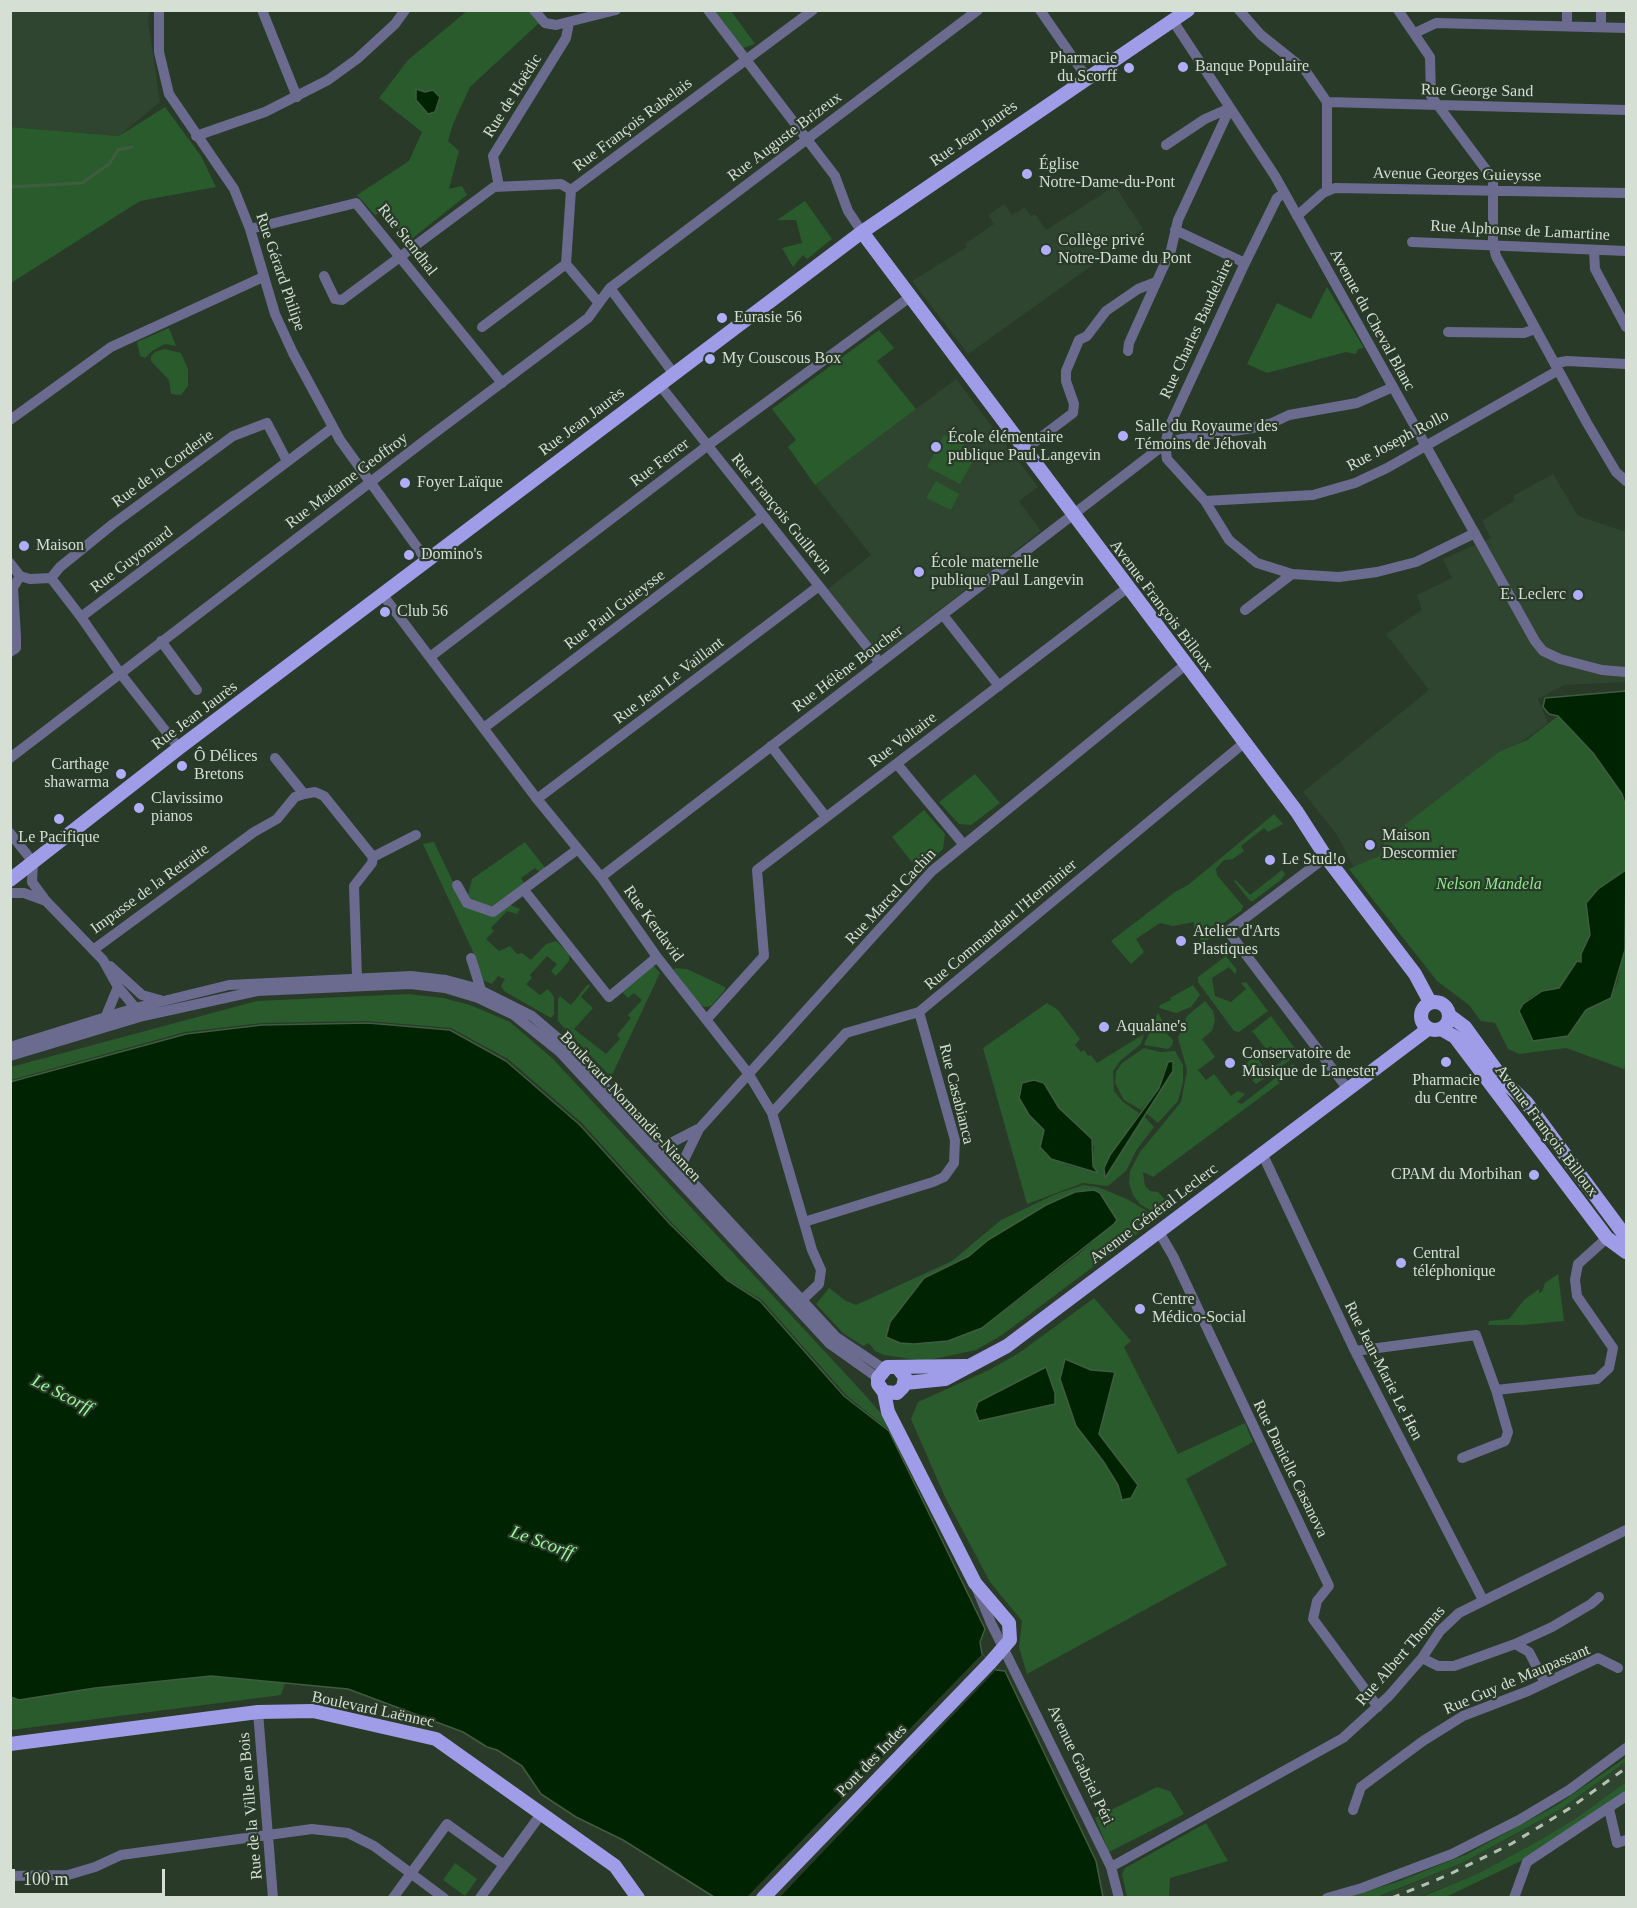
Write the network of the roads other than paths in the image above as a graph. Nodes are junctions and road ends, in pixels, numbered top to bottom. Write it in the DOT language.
graph roads {
  1 [pos="159,10"];
  2 [pos="262,10"];
  3 [pos="405,10"];
  4 [pos="534,10"];
  5 [pos="616,10"];
  6 [pos="708,10"];
  7 [pos="813,10"];
  8 [pos="978,10"];
  9 [pos="1040,10"];
  10 [pos="1188,10"];
  11 [pos="1239,10"];
  12 [pos="1398,10"];
  13 [pos="1567,10"];
  14 [pos="1601,10"];
  15 [pos="1173,21"];
  16 [pos="569,23"];
  17 [pos="1567,26"];
  18 [pos="1601,27"];
  19 [pos="1626,28"];
  20 [pos="1415,33"];
  21 [pos="745,60"];
  22 [pos="1087,78"];
  23 [pos="297,97"];
  24 [pos="1327,102"];
  25 [pos="1438,105"];
  26 [pos="1230,108"];
  27 [pos="1626,110"];
  28 [pos="196,136"];
  29 [pos="805,140"];
  30 [pos="1166,145"];
  31 [pos="499,186"];
  32 [pos="571,190"];
  33 [pos="1327,190"];
  34 [pos="1494,191"];
  35 [pos="1284,193"];
  36 [pos="1626,193"];
  37 [pos="1297,216"];
  38 [pos="250,229"];
  39 [pos="1175,230"];
  40 [pos="862,232"];
  41 [pos="1412,242"];
  42 [pos="1493,244"];
  43 [pos="1626,250"];
  44 [pos="1594,251"];
  45 [pos="400,257"];
  46 [pos="1245,263"];
  47 [pos="566,264"];
  48 [pos="324,276"];
  49 [pos="263,278"];
  50 [pos="1156,282"];
  51 [pos="610,288"];
  52 [pos="910,297"];
  53 [pos="598,302"];
  54 [pos="482,327"];
  55 [pos="1626,327"];
  56 [pos="1535,329"];
  57 [pos="1448,332"];
  58 [pos="1128,351"];
  59 [pos="1626,364"];
  60 [pos="1557,367"];
  61 [pos="674,374"];
  62 [pos="502,383"];
  63 [pos="659,384"];
  64 [pos="1393,387"];
  65 [pos="10,420"];
  66 [pos="332,428"];
  67 [pos="1165,444"];
  68 [pos="1426,445"];
  69 [pos="707,446"];
  70 [pos="1024,450"];
  71 [pos="287,461"];
  72 [pos="1626,481"];
  73 [pos="368,484"];
  74 [pos="1205,501"];
  75 [pos="1075,515"];
  76 [pos="763,516"];
  77 [pos="1475,532"];
  78 [pos="427,561"];
  79 [pos="10,563"];
  80 [pos="1292,574"];
  81 [pos="20,576"];
  82 [pos="51,578"];
  83 [pos="819,586"];
  84 [pos="1127,588"];
  85 [pos="382,594"];
  86 [pos="1245,610"];
  87 [pos="943,615"];
  88 [pos="81,617"];
  89 [pos="161,641"];
  90 [pos="10,652"];
  91 [pos="430,657"];
  92 [pos="880,663"];
  93 [pos="1185,666"];
  94 [pos="1626,672"];
  95 [pos="120,673"];
  96 [pos="999,686"];
  97 [pos="197,690"];
  98 [pos="485,727"];
  99 [pos="1244,743"];
  100 [pos="771,746"];
  101 [pos="179,748"];
  102 [pos="10,758"];
  103 [pos="275,758"];
  104 [pos="897,764"];
  105 [pos="304,794"];
  106 [pos="537,799"];
  107 [pos="826,817"];
  108 [pos="10,833"];
  109 [pos="416,835"];
  110 [pos="964,845"];
  111 [pos="578,849"];
  112 [pos="373,857"];
  113 [pos="1326,857"];
  114 [pos="33,862"];
  115 [pos="602,877"];
  116 [pos="10,880"];
  117 [pos="457,885"];
  118 [pos="524,890"];
  119 [pos="10,892"];
  120 [pos="46,901"];
  121 [pos="93,950"];
  122 [pos="657,957"];
  123 [pos="471,958"];
  124 [pos="103,960"];
  125 [pos="357,978"];
  126 [pos="118,987"];
  127 [pos="481,990"];
  128 [pos="163,1001"];
  129 [pos="1430,1002"];
  130 [pos="135,1008"];
  131 [pos="919,1012"];
  132 [pos="1449,1015"];
  133 [pos="143,1016"];
  134 [pos="106,1017"];
  135 [pos="706,1019"];
  136 [pos="1430,1026"];
  137 [pos="10,1047"];
  138 [pos="10,1056"];
  139 [pos="748,1073"];
  140 [pos="1351,1084"];
  141 [pos="772,1113"];
  142 [pos="699,1129"];
  143 [pos="661,1148"];
  144 [pos="1262,1153"];
  145 [pos="680,1168"];
  146 [pos="804,1222"];
  147 [pos="1159,1232"];
  148 [pos="1626,1237"];
  149 [pos="1607,1238"];
  150 [pos="1626,1252"];
  151 [pos="802,1300"];
  152 [pos="1355,1351"];
  153 [pos="968,1366"];
  154 [pos="887,1372"];
  155 [pos="895,1389"];
  156 [pos="1496,1390"];
  157 [pos="1462,1458"];
  158 [pos="1626,1530"];
  159 [pos="1599,1597"];
  160 [pos="1483,1600"];
  161 [pos="1515,1644"];
  162 [pos="1005,1648"];
  163 [pos="1422,1658"];
  164 [pos="1618,1668"];
  165 [pos="1545,1683"];
  166 [pos="1378,1707"];
  167 [pos="258,1712"];
  168 [pos="10,1744"];
  169 [pos="1626,1748"];
  170 [pos="1626,1796"];
  171 [pos="1609,1809"];
  172 [pos="1353,1810"];
  173 [pos="542,1814"];
  174 [pos="268,1835"];
  175 [pos="1626,1840"];
  176 [pos="504,1865"];
  177 [pos="1111,1866"];
  178 [pos="411,1873"];
  179 [pos="10,1876"];
  180 [pos="273,1898"];
  181 [pos="393,1898"];
  182 [pos="444,1898"];
  183 [pos="480,1898"];
  184 [pos="638,1898"];
  185 [pos="763,1898"];
  186 [pos="1119,1898"];
  187 [pos="1327,1898"];
  188 [pos="1514,1898"];
  1 -- 28 [label="street, Rue Gérard Philipe"];
  2 -- 23 [label="street"];
  3 -- 23 [label="street"];
  4 -- 16 [label="street"];
  5 -- 16 [label="street"];
  6 -- 21 [label="street"];
  7 -- 21 [label="street, Rue François Rabelais"];
  8 -- 29 [label="street, Rue Auguste Brizeux"];
  9 -- 22 [label="street"];
  10 -- 15 [label="main road, Rue Jean Jaurès"];
  11 -- 24 [label="street"];
  12 -- 20 [label="street"];
  13 -- 17 [label="street"];
  14 -- 18 [label="street"];
  15 -- 22 [label="main road, Rue Jean Jaurès"];
  15 -- 26 [label="street, Avenue du Cheval Blanc"];
  16 -- 31 [label="street, Rue de Hoëdic"];
  17 -- 18 [label="street"];
  17 -- 20 [label="street"];
  18 -- 19 [label="street"];
  20 -- 25 [label="street"];
  21 -- 29 [label="street"];
  21 -- 32 [label="street, Rue François Rabelais"];
  22 -- 40 [label="main road, Rue Jean Jaurès"];
  23 -- 28 [label="street"];
  24 -- 25 [label="street, Rue George Sand"];
  24 -- 33 [label="street"];
  25 -- 27 [label="street, Rue George Sand"];
  25 -- 34 [label="street"];
  26 -- 30 [label="street"];
  26 -- 35 [label="street, Avenue du Cheval Blanc"];
  26 -- 39 [label="street"];
  28 -- 38 [label="street, Rue Gérard Philipe"];
  29 -- 40 [label="street"];
  29 -- 51 [label="street, Rue Auguste Brizeux"];
  31 -- 32 [label="street"];
  31 -- 45 [label="street"];
  32 -- 47 [label="street, Rue François Rabelais"];
  33 -- 34 [label="street, Avenue Georges Guieysse"];
  33 -- 37 [label="street"];
  34 -- 36 [label="street, Avenue Georges Guieysse"];
  34 -- 42 [label="street"];
  35 -- 37 [label="street, Avenue du Cheval Blanc"];
  35 -- 46 [label="street, Rue Charles Baudelaire"];
  37 -- 64 [label="street, Avenue du Cheval Blanc"];
  38 -- 45 [label="street, Rue Stendhal"];
  38 -- 49 [label="street, Rue Gérard Philipe"];
  39 -- 46 [label="street"];
  39 -- 50 [label="street"];
  40 -- 52 [label="main road, Avenue François Billoux"];
  40 -- 61 [label="main road, Rue Jean Jaurès"];
  41 -- 42 [label="street, Rue Alphonse de Lamartine"];
  42 -- 44 [label="street, Rue Alphonse de Lamartine"];
  42 -- 56 [label="street"];
  43 -- 44 [label="street, Rue Alphonse de Lamartine"];
  44 -- 55 [label="street"];
  45 -- 48 [label="street"];
  45 -- 62 [label="street, Rue Stendhal"];
  46 -- 67 [label="street, Rue Charles Baudelaire"];
  47 -- 53 [label="street"];
  47 -- 54 [label="street"];
  49 -- 65 [label="street"];
  49 -- 66 [label="street, Rue Gérard Philipe"];
  50 -- 58 [label="street"];
  50 -- 70 [label="street"];
  51 -- 53 [label="street, Rue Madame Geoffroy"];
  51 -- 61 [label="street"];
  52 -- 69 [label="street, Rue Ferrer"];
  52 -- 70 [label="main road, Avenue François Billoux"];
  53 -- 62 [label="street, Rue Madame Geoffroy"];
  56 -- 57 [label="street"];
  56 -- 60 [label="street"];
  59 -- 60 [label="street"];
  60 -- 68 [label="street, Rue Joseph Rollo"];
  60 -- 72 [label="street"];
  61 -- 63 [label="main road, Rue Jean Jaurès"];
  62 -- 73 [label="street, Rue Madame Geoffroy"];
  63 -- 69 [label="street, Rue François Guillevin"];
  63 -- 78 [label="main road, Rue Jean Jaurès"];
  64 -- 67 [label="street"];
  64 -- 68 [label="street, Avenue du Cheval Blanc"];
  66 -- 71 [label="street, Rue Guyomard"];
  66 -- 73 [label="street, Rue Gérard Philipe"];
  67 -- 74 [label="street"];
  67 -- 75 [label="street"];
  68 -- 74 [label="street, Rue Joseph Rollo"];
  68 -- 77 [label="street, Avenue du Cheval Blanc"];
  69 -- 76 [label="street, Rue François Guillevin"];
  69 -- 91 [label="street, Rue Ferrer"];
  70 -- 75 [label="main road, Avenue François Billoux"];
  71 -- 82 [label="street, Rue de la Corderie"];
  71 -- 88 [label="street, Rue Guyomard"];
  73 -- 78 [label="street, Rue Gérard Philipe"];
  73 -- 89 [label="street, Rue Madame Geoffroy"];
  74 -- 80 [label="street"];
  75 -- 84 [label="main road, Avenue François Billoux"];
  75 -- 87 [label="street, Rue Hélène Boucher"];
  76 -- 83 [label="street, Rue François Guillevin"];
  76 -- 98 [label="street, Rue Paul Guieysse"];
  77 -- 80 [label="street"];
  77 -- 94 [label="street, Avenue du Cheval Blanc"];
  78 -- 85 [label="main road, Rue Jean Jaurès"];
  79 -- 81 [label="street"];
  80 -- 86 [label="street"];
  81 -- 82 [label="street"];
  81 -- 90 [label="street"];
  82 -- 88 [label="street"];
  83 -- 92 [label="street, Rue François Guillevin"];
  83 -- 106 [label="street, Rue Jean Le Vaillant"];
  84 -- 93 [label="main road, Avenue François Billoux"];
  84 -- 96 [label="street, Rue Voltaire"];
  85 -- 91 [label="street, Rue Kerdavid"];
  85 -- 101 [label="main road, Rue Jean Jaurès"];
  87 -- 92 [label="street, Rue Hélène Boucher"];
  87 -- 96 [label="street"];
  88 -- 95 [label="street"];
  89 -- 95 [label="street, Rue Madame Geoffroy"];
  89 -- 97 [label="street"];
  91 -- 98 [label="street, Rue Kerdavid"];
  92 -- 100 [label="street, Rue Hélène Boucher"];
  93 -- 99 [label="main road, Avenue François Billoux"];
  93 -- 110 [label="street, Rue Marcel Cachin"];
  95 -- 101 [label="street"];
  95 -- 102 [label="street, Rue Madame Geoffroy"];
  96 -- 104 [label="street, Rue Voltaire"];
  98 -- 106 [label="street, Rue Kerdavid"];
  99 -- 113 [label="main road, Avenue François Billoux"];
  99 -- 131 [label="street, Rue Commandant l'Herminier"];
  100 -- 107 [label="street"];
  100 -- 115 [label="street, Rue Hélène Boucher"];
  101 -- 114 [label="main road, Rue Jean Jaurès"];
  103 -- 105 [label="street"];
  104 -- 107 [label="street, Rue Voltaire"];
  104 -- 110 [label="street"];
  105 -- 112 [label="street"];
  105 -- 121 [label="street, Impasse de la Retraite"];
  106 -- 111 [label="street, Rue Kerdavid"];
  107 -- 135 [label="street, Rue Voltaire"];
  108 -- 114 [label="street"];
  109 -- 112 [label="street"];
  110 -- 139 [label="street, Rue Marcel Cachin"];
  111 -- 115 [label="street, Rue Kerdavid"];
  111 -- 118 [label="street"];
  112 -- 125 [label="street"];
  113 -- 129 [label="main road, Avenue François Billoux"];
  113 -- 140 [label="street"];
  114 -- 116 [label="main road, Rue Jean Jaurès"];
  114 -- 120 [label="street"];
  115 -- 122 [label="street, Rue Kerdavid"];
  117 -- 118 [label="street"];
  118 -- 122 [label="street"];
  119 -- 120 [label="street"];
  120 -- 121 [label="street"];
  121 -- 124 [label="street"];
  122 -- 135 [label="street, Rue Kerdavid"];
  123 -- 127 [label="street"];
  124 -- 126 [label="street"];
  124 -- 128 [label="street"];
  125 -- 127 [label="street, Boulevard Normandie-Niemen"];
  125 -- 128 [label="street, Boulevard Normandie-Niemen"];
  126 -- 130 [label="street"];
  126 -- 134 [label="street"];
  127 -- 143 [label="street, Boulevard Normandie-Niemen"];
  128 -- 130 [label="street, Boulevard Normandie-Niemen"];
  129 -- 132 [label="main road, Avenue François Billoux"];
  129 -- 136 [label="main road"];
  130 -- 133 [label="street"];
  130 -- 134 [label="street, Boulevard Normandie-Niemen"];
  131 -- 141 [label="street, Rue Commandant l'Herminier"];
  131 -- 146 [label="street, Rue Casabianca"];
  132 -- 136 [label="main road"];
  132 -- 148 [label="main road, Avenue François Billoux"];
  133 -- 138 [label="street, Boulevard Normandie-Niemen"];
  133 -- 154 [label="street, Boulevard Normandie-Niemen"];
  134 -- 137 [label="street, Boulevard Normandie-Niemen"];
  135 -- 139 [label="street, Rue Kerdavid"];
  136 -- 140 [label="main road, Avenue Général Leclerc"];
  136 -- 149 [label="main road, Avenue François Billoux"];
  139 -- 141 [label="street, Rue Kerdavid"];
  139 -- 142 [label="street, Rue Marcel Cachin"];
  140 -- 144 [label="main road, Avenue Général Leclerc"];
  141 -- 146 [label="street, Rue Kerdavid"];
  142 -- 143 [label="street, Rue Marcel Cachin"];
  142 -- 145 [label="street, Rue Marcel Cachin"];
  143 -- 145 [label="street, Boulevard Normandie-Niemen"];
  144 -- 147 [label="main road, Avenue Général Leclerc"];
  144 -- 152 [label="street, Rue Jean-Marie Le Hen"];
  145 -- 151 [label="street, Boulevard Normandie-Niemen"];
  146 -- 151 [label="street, Rue Kerdavid"];
  147 -- 153 [label="main road, Avenue Général Leclerc"];
  147 -- 166 [label="street, Rue Danielle Casanova"];
  148 -- 149 [label="main road"];
  149 -- 150 [label="main road, Avenue François Billoux"];
  149 -- 156 [label="street"];
  151 -- 154 [label="street, Boulevard Normandie-Niemen"];
  152 -- 156 [label="street"];
  152 -- 160 [label="street, Rue Jean-Marie Le Hen"];
  153 -- 154 [label="main road, Avenue Général Leclerc"];
  153 -- 155 [label="main road, Avenue Général Leclerc"];
  154 -- 155 [label="main road"];
  154 -- 155 [label="main road"];
  155 -- 162 [label="main road, Avenue Gabriel Péri"];
  156 -- 157 [label="street"];
  158 -- 160 [label="street, Rue Albert Thomas"];
  159 -- 161 [label="street"];
  160 -- 163 [label="street, Rue Albert Thomas"];
  161 -- 163 [label="street"];
  161 -- 165 [label="street"];
  162 -- 177 [label="street, Avenue Gabriel Péri"];
  162 -- 185 [label="main road, Pont des Indes"];
  163 -- 166 [label="street, Rue Albert Thomas"];
  164 -- 165 [label="street, Rue Guy de Maupassant"];
  165 -- 172 [label="street, Rue Guy de Maupassant"];
  166 -- 177 [label="street, Rue Albert Thomas"];
  167 -- 168 [label="main road, Boulevard Laënnec"];
  167 -- 173 [label="main road, Boulevard Laënnec"];
  167 -- 174 [label="street, Rue de la Ville en Bois"];
  169 -- 187 [label="street"];
  170 -- 171 [label="street"];
  171 -- 175 [label="street"];
  171 -- 188 [label="street"];
  173 -- 176 [label="street"];
  173 -- 184 [label="main road, Boulevard Laënnec"];
  174 -- 178 [label="street"];
  174 -- 179 [label="street"];
  174 -- 180 [label="street, Rue de la Ville en Bois"];
  176 -- 178 [label="street"];
  176 -- 183 [label="street"];
  177 -- 186 [label="street, Avenue Gabriel Péri"];
  178 -- 181 [label="street"];
  178 -- 182 [label="street"];
}
